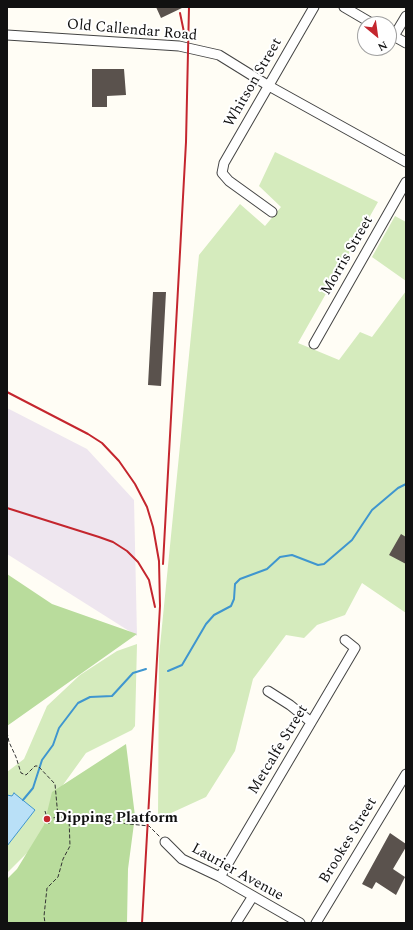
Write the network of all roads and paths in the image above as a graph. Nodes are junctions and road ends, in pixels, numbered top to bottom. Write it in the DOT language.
graph roads {
  1 [pos="314,7"];
  2 [pos="344,7"];
  3 [pos="359,16"];
  4 [pos="406,16"];
  5 [pos="397,28"];
  6 [pos="7,35"];
  7 [pos="397,38"];
  8 [pos="406,43"];
  9 [pos="269,86"];
  10 [pos="406,162"];
  11 [pos="406,182"];
  12 [pos="272,212"];
  13 [pos="314,344"];
  14 [pos="345,640"];
  15 [pos="268,691"];
  16 [pos="311,722"];
  17 [pos="7,732"];
  18 [pos="406,774"];
  19 [pos="45,811"];
  20 [pos="58,817"];
  21 [pos="47,818"];
  22 [pos="69,818"];
  23 [pos="49,824"];
  24 [pos="165,842"];
  25 [pos="220,877"];
  26 [pos="252,896"];
  27 [pos="46,923"];
  28 [pos="236,923"];
  29 [pos="300,923"];
  30 [pos="316,923"];
  1 -- 9 [label="street, Whitson Street"];
  2 -- 3 [label="street"];
  4 -- 5 [label="street"];
  6 -- 9 [label="street, Old Callendar Road"];
  7 -- 8 [label="street"];
  9 -- 10 [label="street, Old Callendar Road"];
  9 -- 12 [label="street, Whitson Street"];
  11 -- 13 [label="street, Morris Street"];
  14 -- 16 [label="street, Metcalfe Street"];
  15 -- 16 [label="street"];
  16 -- 25 [label="street, Metcalfe Street"];
  17 -- 20 [label="path"];
  18 -- 30 [label="street, Brookes Street"];
  19 -- 21 [label="path"];
  20 -- 21 [label="path"];
  20 -- 22 [label="path"];
  21 -- 23 [label="path"];
  22 -- 24 [label="path"];
  22 -- 27 [label="path"];
  24 -- 25 [label="street, Laurier Avenue"];
  25 -- 26 [label="street, Laurier Avenue"];
  26 -- 28 [label="street"];
  26 -- 29 [label="street, Laurier Avenue"];
}
